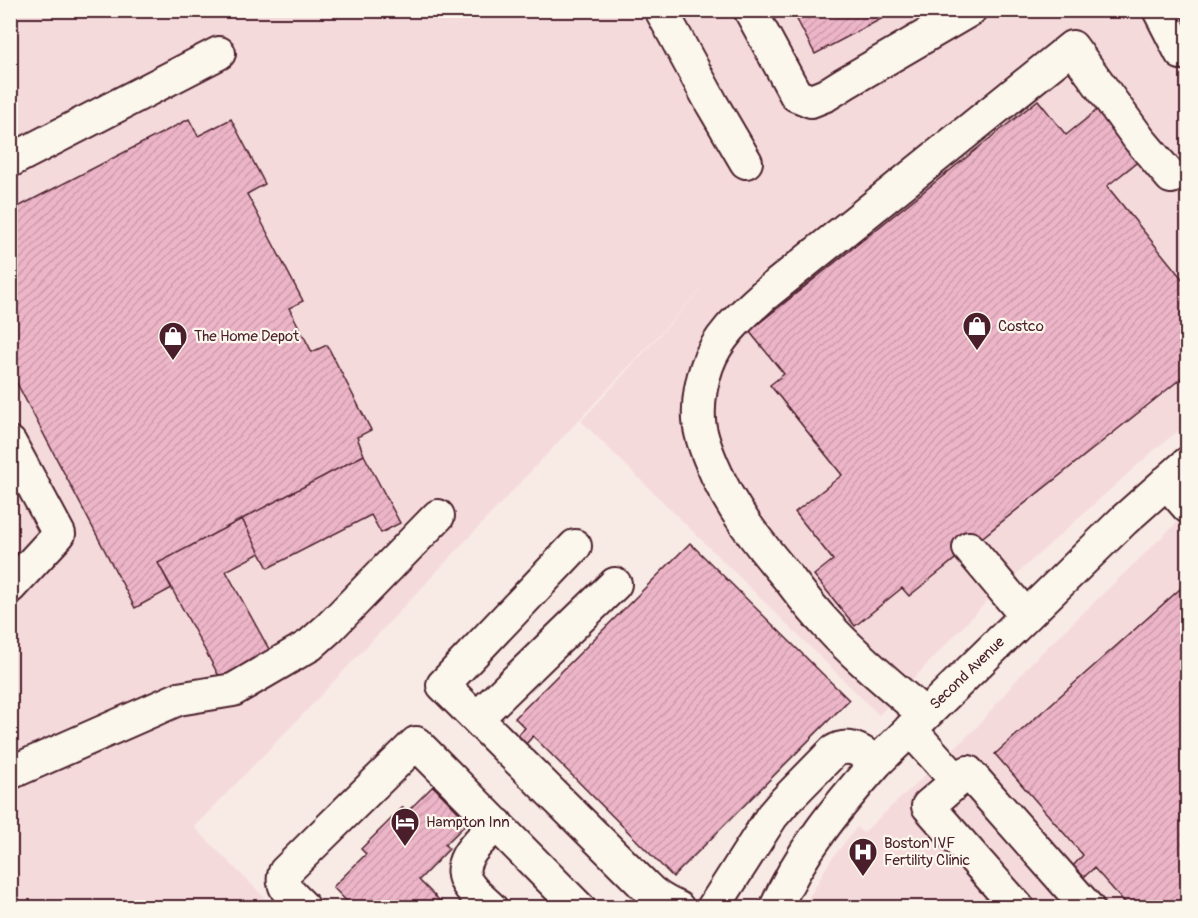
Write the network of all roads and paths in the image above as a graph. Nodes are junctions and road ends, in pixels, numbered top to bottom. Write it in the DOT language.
graph roads {
  1 [pos="661,10"];
  2 [pos="750,10"];
  3 [pos="970,10"];
  4 [pos="1159,10"];
  5 [pos="1188,49"];
  6 [pos="219,53"];
  7 [pos="10,161"];
  8 [pos="746,162"];
  9 [pos="1182,179"];
  10 [pos="10,442"];
  11 [pos="1177,472"];
  12 [pos="1188,507"];
  13 [pos="438,516"];
  14 [pos="575,546"];
  15 [pos="969,548"];
  16 [pos="615,584"];
  17 [pos="10,587"];
  18 [pos="1026,616"];
  19 [pos="477,718"];
  20 [pos="917,722"];
  21 [pos="877,762"];
  22 [pos="10,773"];
  23 [pos="957,781"];
  24 [pos="496,824"];
  25 [pos="304,908"];
  26 [pos="491,908"];
  27 [pos="579,908"];
  28 [pos="678,908"];
  29 [pos="713,908"];
  30 [pos="777,908"];
  31 [pos="1018,908"];
  32 [pos="1088,908"];
  1 -- 8 [label="street"];
  2 -- 3 [label="street"];
  4 -- 5 [label="street"];
  6 -- 7 [label="street"];
  9 -- 20 [label="street"];
  10 -- 17 [label="street"];
  11 -- 12 [label="street"];
  11 -- 18 [label="street, Second Avenue"];
  13 -- 22 [label="street"];
  14 -- 19 [label="street"];
  15 -- 18 [label="street"];
  16 -- 19 [label="street"];
  18 -- 20 [label="street, Second Avenue"];
  19 -- 28 [label="street"];
  20 -- 21 [label="street, Second Avenue"];
  20 -- 23 [label="street"];
  21 -- 29 [label="street"];
  21 -- 30 [label="street, Second Avenue"];
  23 -- 31 [label="street"];
  23 -- 32 [label="street"];
  24 -- 25 [label="street"];
  24 -- 26 [label="street"];
  24 -- 27 [label="street"];
}
